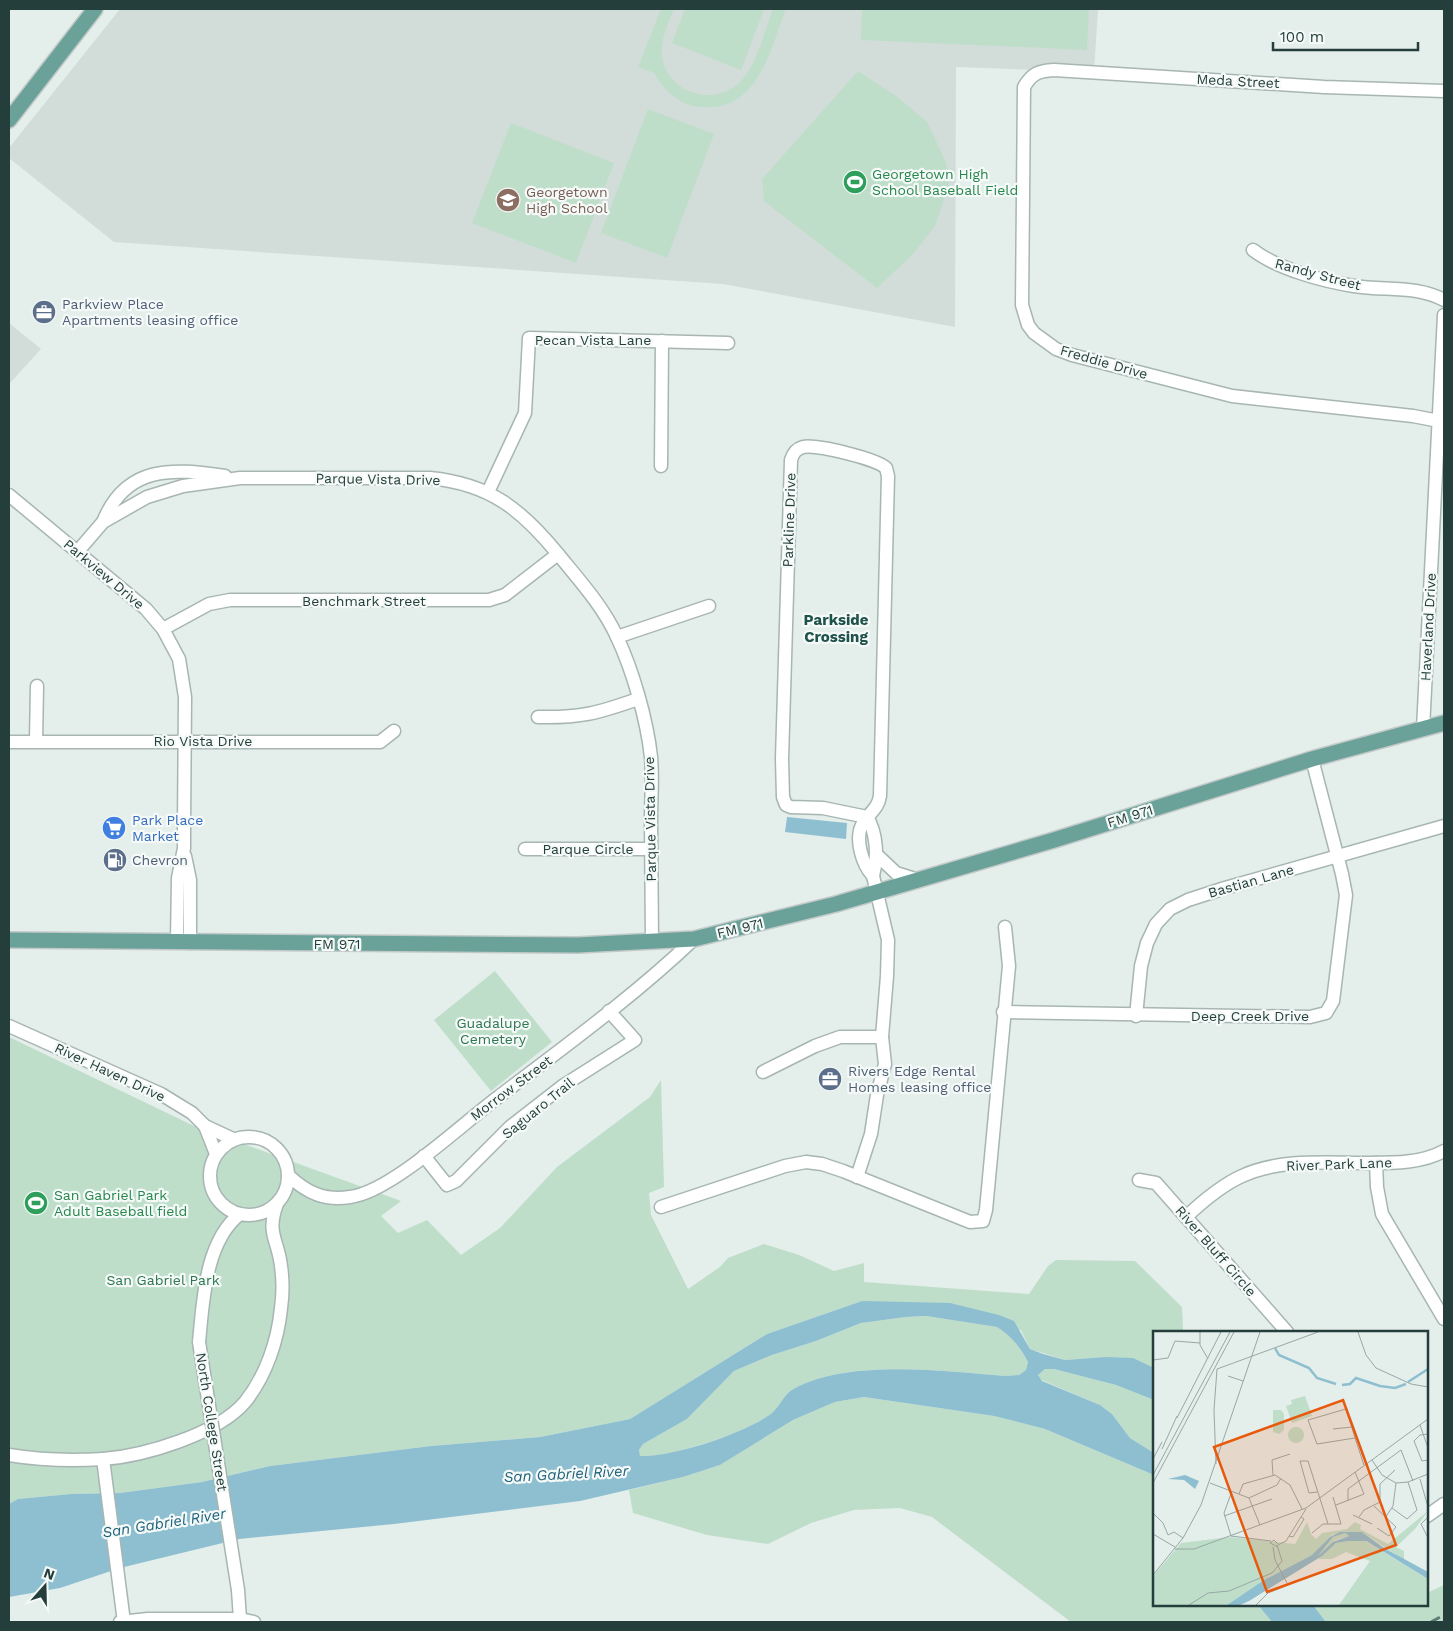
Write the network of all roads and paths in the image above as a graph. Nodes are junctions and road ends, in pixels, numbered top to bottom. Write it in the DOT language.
graph roads {
  1 [pos="95,9"];
  2 [pos="1032,74"];
  3 [pos="1444,91"];
  4 [pos="9,120"];
  5 [pos="1253,250"];
  6 [pos="1444,300"];
  7 [pos="1444,315"];
  8 [pos="662,341"];
  9 [pos="728,343"];
  10 [pos="1439,421"];
  11 [pos="660,466"];
  12 [pos="240,478"];
  13 [pos="488,492"];
  14 [pos="13,499"];
  15 [pos="9,513"];
  16 [pos="104,522"];
  17 [pos="78,551"];
  18 [pos="558,554"];
  19 [pos="709,606"];
  20 [pos="163,629"];
  21 [pos="617,637"];
  22 [pos="37,686"];
  23 [pos="638,699"];
  24 [pos="538,717"];
  25 [pos="1444,723"];
  26 [pos="1423,729"];
  27 [pos="394,730"];
  28 [pos="36,741"];
  29 [pos="186,741"];
  30 [pos="9,742"];
  31 [pos="1312,759"];
  32 [pos="867,817"];
  33 [pos="1444,826"];
  34 [pos="526,849"];
  35 [pos="651,849"];
  36 [pos="876,854"];
  37 [pos="1337,856"];
  38 [pos="873,876"];
  39 [pos="918,880"];
  40 [pos="876,892"];
  41 [pos="1005,928"];
  42 [pos="694,939"];
  43 [pos="9,940"];
  44 [pos="184,942"];
  45 [pos="652,942"];
  46 [pos="609,1011"];
  47 [pos="1004,1012"];
  48 [pos="1136,1016"];
  49 [pos="9,1026"];
  50 [pos="882,1037"];
  51 [pos="763,1072"];
  52 [pos="205,1126"];
  53 [pos="233,1139"];
  54 [pos="1444,1151"];
  55 [pos="216,1154"];
  56 [pos="424,1156"];
  57 [pos="1376,1163"];
  58 [pos="289,1176"];
  59 [pos="856,1178"];
  60 [pos="1139,1180"];
  61 [pos="310,1192"];
  62 [pos="279,1202"];
  63 [pos="222,1205"];
  64 [pos="661,1207"];
  65 [pos="240,1214"];
  66 [pos="254,1215"];
  67 [pos="1186,1216"];
  68 [pos="271,1227"];
  69 [pos="225,1228"];
  70 [pos="1444,1319"];
  71 [pos="1286,1331"];
  72 [pos="9,1455"];
  73 [pos="103,1459"];
  74 [pos="1444,1504"];
  75 [pos="1428,1515"];
  76 [pos="240,1619"];
  77 [pos="122,1622"];
  78 [pos="254,1622"];
  1 -- 4 [label="main road"];
  2 -- 3 [label="street, Meda Street"];
  2 -- 10 [label="street, Freddie Drive"];
  5 -- 6 [label="street, Randy Street"];
  7 -- 10 [label="street, Haverland Drive"];
  8 -- 9 [label="street, Pecan Vista Lane"];
  8 -- 11 [label="street"];
  8 -- 13 [label="street, Pecan Vista Lane"];
  10 -- 26 [label="street, Haverland Drive"];
  12 -- 13 [label="street, Parque Vista Drive"];
  12 -- 16 [label="street, Parque Vista Drive"];
  12 -- 16 [label="street, Parque Vista Drive"];
  13 -- 18 [label="street, Parque Vista Drive"];
  14 -- 15 [label="street"];
  14 -- 17 [label="street, Parkview Drive"];
  16 -- 17 [label="street, Parque Vista Drive"];
  17 -- 20 [label="street, Parkview Drive"];
  18 -- 20 [label="street, Benchmark Street"];
  18 -- 21 [label="street, Parque Vista Drive"];
  19 -- 21 [label="street"];
  20 -- 29 [label="street, Parkview Drive"];
  21 -- 23 [label="street, Parque Vista Drive"];
  22 -- 28 [label="street"];
  23 -- 24 [label="street"];
  23 -- 35 [label="street, Parque Vista Drive"];
  25 -- 26 [label="main road, FM 971 / FM 971"];
  26 -- 31 [label="main road, FM 971 / FM 971"];
  27 -- 29 [label="street, Rio Vista Drive"];
  28 -- 29 [label="street, Rio Vista Drive"];
  28 -- 30 [label="street, Rio Vista Drive"];
  29 -- 44 [label="street, Parkview Drive"];
  31 -- 37 [label="street, Deep Creek Drive"];
  31 -- 39 [label="main road, FM 971 / FM 971"];
  32 -- 32 [label="street, Parkline Drive"];
  32 -- 36 [label="street, Parkline Drive"];
  32 -- 38 [label="street, Parkline Drive"];
  33 -- 37 [label="street, Bastian Lane"];
  34 -- 35 [label="street, Parque Circle"];
  35 -- 45 [label="street, Parque Vista Drive"];
  36 -- 38 [label="street, Parkline Drive"];
  36 -- 39 [label="street"];
  37 -- 48 [label="street, Bastian Lane"];
  37 -- 48 [label="street, Deep Creek Drive"];
  38 -- 40 [label="street, Parkline Drive"];
  39 -- 40 [label="main road, FM 971 / FM 971"];
  40 -- 42 [label="main road, FM 971 / FM 971"];
  40 -- 50 [label="street, Parkline Drive"];
  41 -- 47 [label="street"];
  42 -- 45 [label="main road, FM 971 / FM 971"];
  42 -- 46 [label="street, Morrow Street"];
  43 -- 44 [label="main road, FM 971 / FM 971"];
  44 -- 45 [label="main road, FM 971 / FM 971"];
  46 -- 56 [label="street, Morrow Street"];
  46 -- 56 [label="street, Saguaro Trail"];
  47 -- 48 [label="street, Deep Creek Drive"];
  47 -- 59 [label="street"];
  49 -- 52 [label="street, River Haven Drive"];
  50 -- 51 [label="street"];
  50 -- 59 [label="street, Parkline Drive"];
  52 -- 53 [label="street, River Haven Drive"];
  52 -- 55 [label="street, River Haven Drive"];
  53 -- 55 [label="street"];
  53 -- 58 [label="street"];
  54 -- 57 [label="street, River Park Lane"];
  55 -- 63 [label="street"];
  56 -- 61 [label="street, Morrow Street"];
  57 -- 67 [label="street, River Park Lane"];
  57 -- 70 [label="street"];
  58 -- 61 [label="street, Morrow Street"];
  58 -- 62 [label="street"];
  59 -- 64 [label="street"];
  60 -- 67 [label="street, River Bluff Circle"];
  61 -- 62 [label="street, Morrow Street"];
  62 -- 66 [label="street"];
  62 -- 68 [label="street"];
  63 -- 65 [label="street"];
  63 -- 69 [label="street, North College Street"];
  65 -- 66 [label="street"];
  65 -- 69 [label="street, North College Street"];
  66 -- 68 [label="street"];
  67 -- 71 [label="street, River Bluff Circle"];
  68 -- 73 [label="street"];
  69 -- 76 [label="street, North College Street, bridge"];
  72 -- 73 [label="street"];
  73 -- 77 [label="street"];
  74 -- 75 [label="street"];
  76 -- 77 [label="street"];
  76 -- 78 [label="street"];
}
